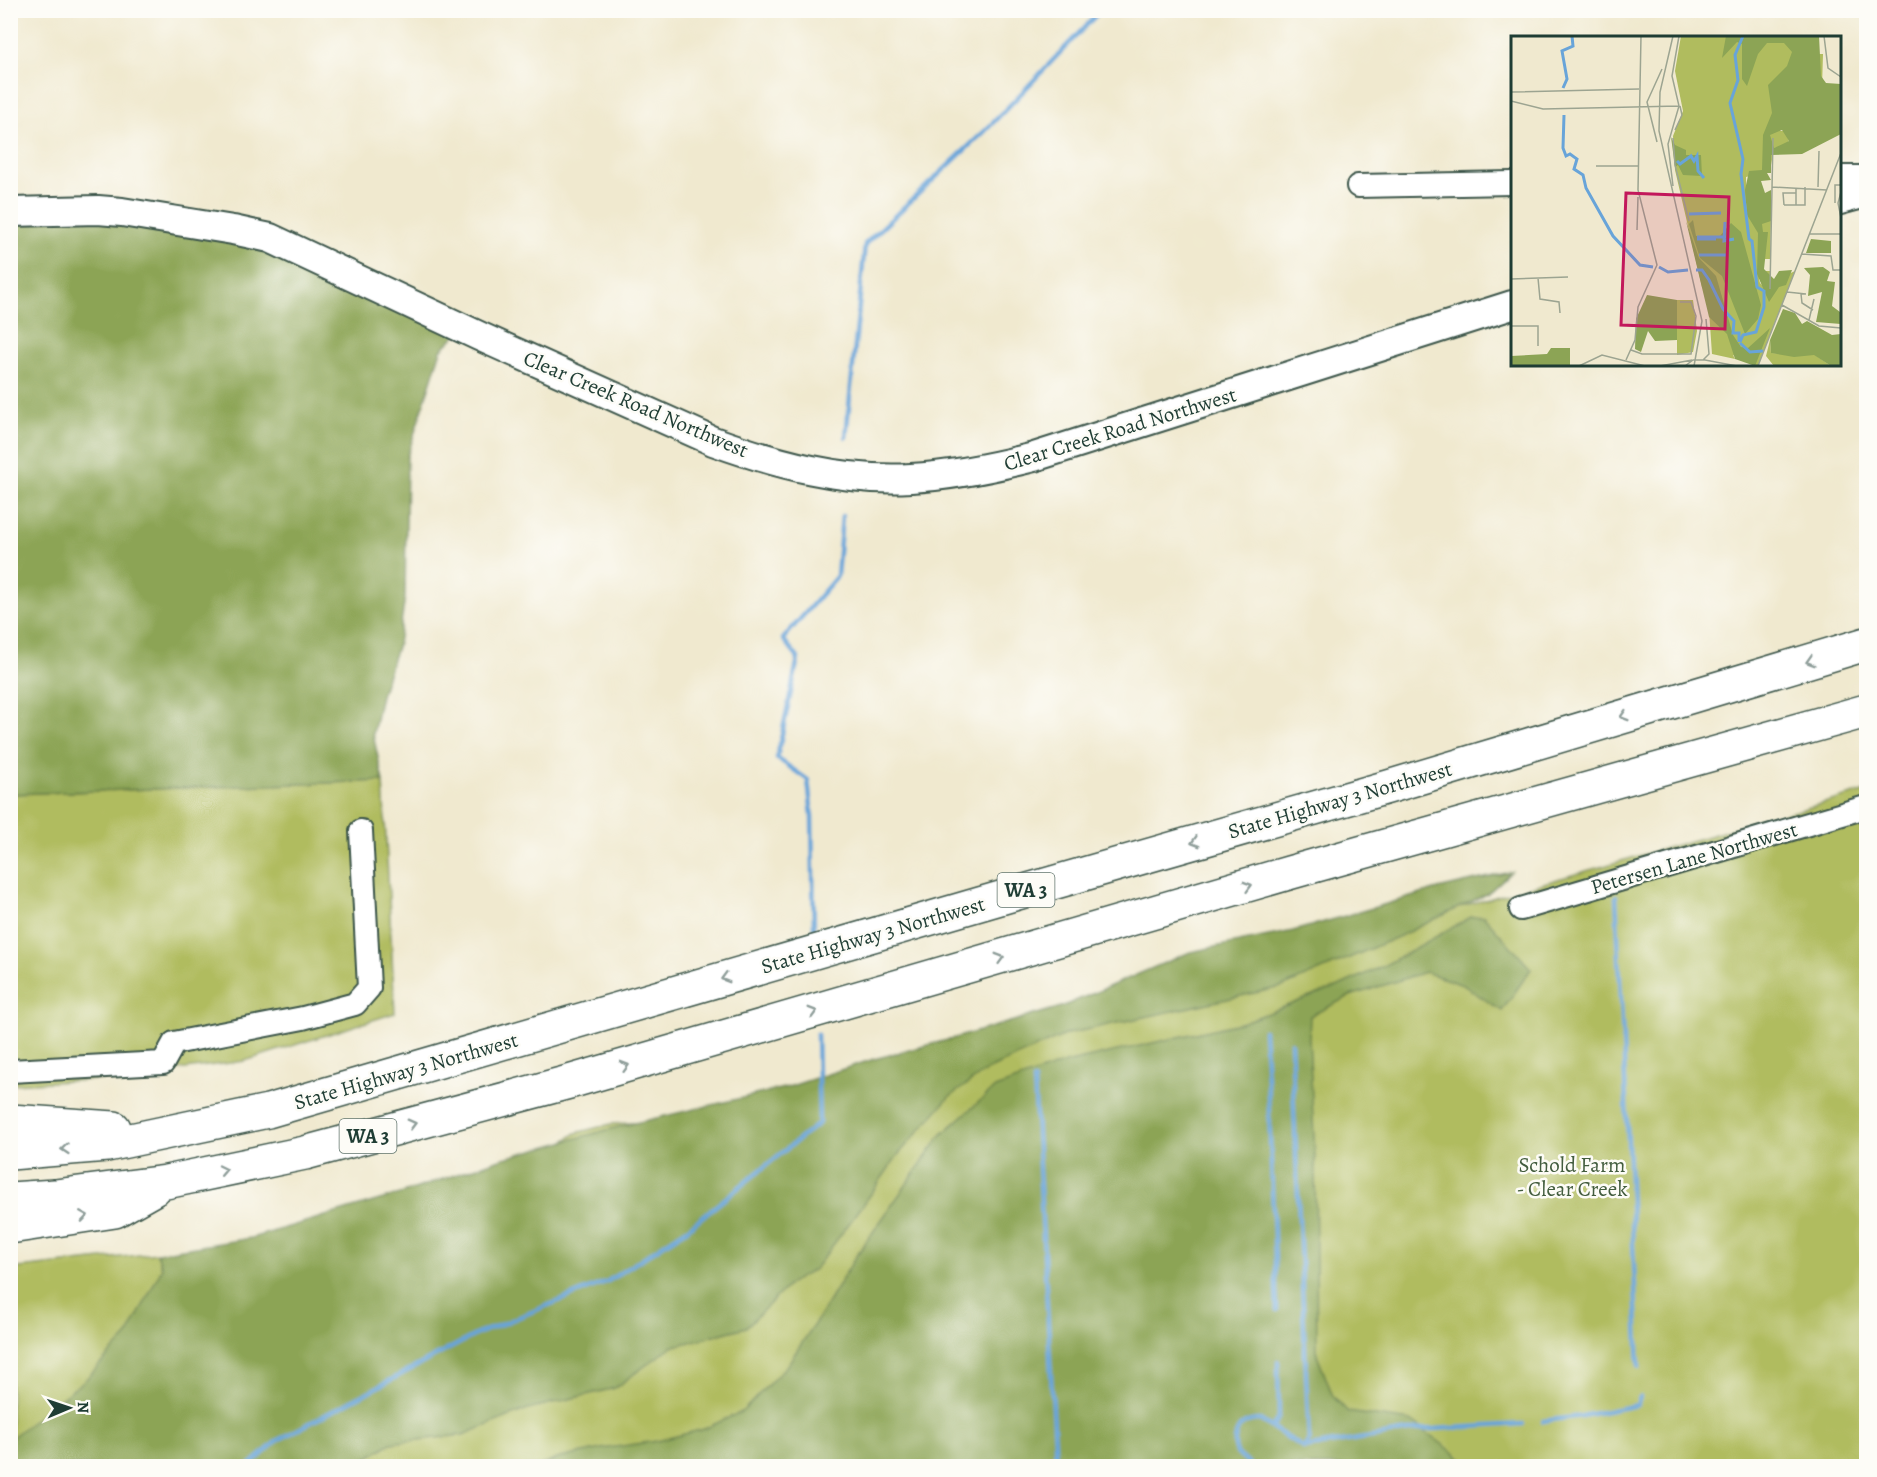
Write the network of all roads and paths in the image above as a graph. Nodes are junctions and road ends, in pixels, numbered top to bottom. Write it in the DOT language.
graph roads {
  1 [pos="1841,177"];
  2 [pos="1866,177"];
  3 [pos="1511,183"];
  4 [pos="1358,186"];
  5 [pos="1866,192"];
  6 [pos="1841,199"];
  7 [pos="10,212"];
  8 [pos="1511,305"];
  9 [pos="1866,644"];
  10 [pos="1866,711"];
  11 [pos="1866,807"];
  12 [pos="361,831"];
  13 [pos="1521,909"];
  14 [pos="10,1071"];
  15 [pos="10,1121"];
  16 [pos="184,1128"];
  17 [pos="10,1153"];
  18 [pos="166,1182"];
  19 [pos="10,1199"];
  20 [pos="10,1227"];
  1 -- 2 [label="street"];
  3 -- 4 [label="street"];
  5 -- 6 [label="main road"];
  7 -- 8 [label="main road, Clear Creek Road Northwest"];
  9 -- 16 [label="highway, State Highway 3 Northwest / WA 3, one-way"];
  18 -- 10 [label="highway, WA 3, one-way"];
  11 -- 13 [label="street, Petersen Lane Northwest"];
  12 -- 14 [label="street"];
  15 -- 16 [label="highway"];
  16 -- 17 [label="highway, State Highway 3 Northwest / WA 3, one-way"];
  18 -- 19 [label="highway, WA 3"];
  20 -- 18 [label="highway, one-way"];
}
